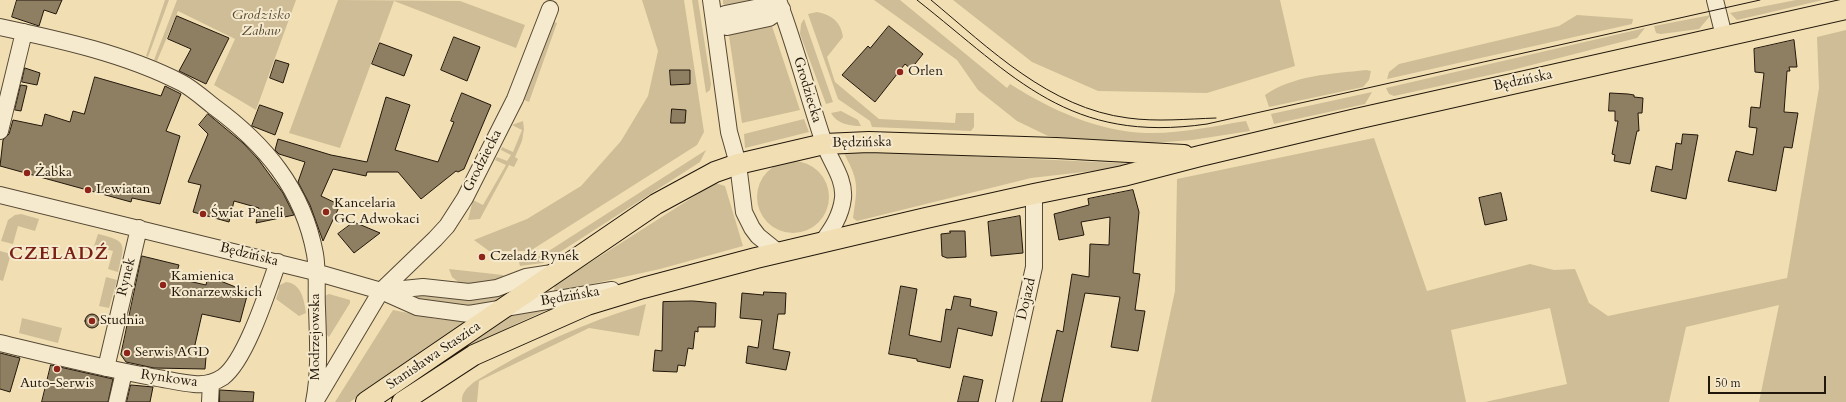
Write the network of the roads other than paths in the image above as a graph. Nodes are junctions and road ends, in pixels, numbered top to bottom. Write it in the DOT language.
graph roads {
  1 [pos="711,0"];
  2 [pos="1716,0"];
  3 [pos="780,4"];
  4 [pos="550,9"];
  5 [pos="1846,10"];
  6 [pos="714,20"];
  7 [pos="0,27"];
  8 [pos="24,32"];
  9 [pos="1724,36"];
  10 [pos="0,132"];
  11 [pos="824,144"];
  12 [pos="1200,156"];
  13 [pos="738,164"];
  14 [pos="1034,194"];
  15 [pos="1,200"];
  16 [pos="139,228"];
  17 [pos="821,244"];
  18 [pos="779,253"];
  19 [pos="278,262"];
  20 [pos="315,272"];
  21 [pos="556,273"];
  22 [pos="643,288"];
  23 [pos="382,291"];
  24 [pos="502,310"];
  25 [pos="0,343"];
  26 [pos="106,368"];
  27 [pos="124,372"];
  28 [pos="211,383"];
  29 [pos="117,402"];
  30 [pos="210,402"];
  31 [pos="315,402"];
  32 [pos="366,402"];
  33 [pos="402,402"];
  34 [pos="1004,402"];
  1 -- 6 [label="street"];
  2 -- 9 [label="street"];
  3 -- 6 [label="street"];
  3 -- 11 [label="street, Grodziecka"];
  4 -- 23 [label="street, Grodziecka"];
  5 -- 9 [label="main road, Będzińska"];
  6 -- 13 [label="street"];
  7 -- 8 [label="street, Modrzejowska"];
  8 -- 10 [label="street"];
  8 -- 20 [label="street, Modrzejowska"];
  9 -- 12 [label="main road, Będzińska"];
  11 -- 12 [label="main road, Będzińska"];
  11 -- 13 [label="main road, Będzińska"];
  11 -- 17 [label="street, Grodziecka"];
  12 -- 14 [label="main road, Będzińska"];
  13 -- 18 [label="street"];
  13 -- 21 [label="main road, Będzińska"];
  14 -- 17 [label="main road, Będzińska"];
  14 -- 34 [label="street, Dojazd"];
  15 -- 16 [label="street"];
  16 -- 19 [label="street, Będzińska"];
  16 -- 26 [label="street, Rynek"];
  17 -- 18 [label="main road"];
  18 -- 22 [label="main road, Będzińska"];
  19 -- 20 [label="street, Będzińska"];
  19 -- 28 [label="street, Rynkowa"];
  20 -- 23 [label="street, Będzińska"];
  20 -- 31 [label="street, Modrzejowska"];
  21 -- 23 [label="street, Będzińska"];
  21 -- 24 [label="main road, Będzińska"];
  22 -- 24 [label="street, Będzińska"];
  22 -- 33 [label="main road, Stanisława Staszica"];
  23 -- 24 [label="street, Będzińska"];
  23 -- 31 [label="street, Grodziecka"];
  24 -- 32 [label="main road, Stanisława Staszica"];
  25 -- 26 [label="street"];
  26 -- 27 [label="street, Rynkowa"];
  27 -- 28 [label="street, Rynkowa"];
  27 -- 29 [label="street"];
  28 -- 30 [label="street"];
}
